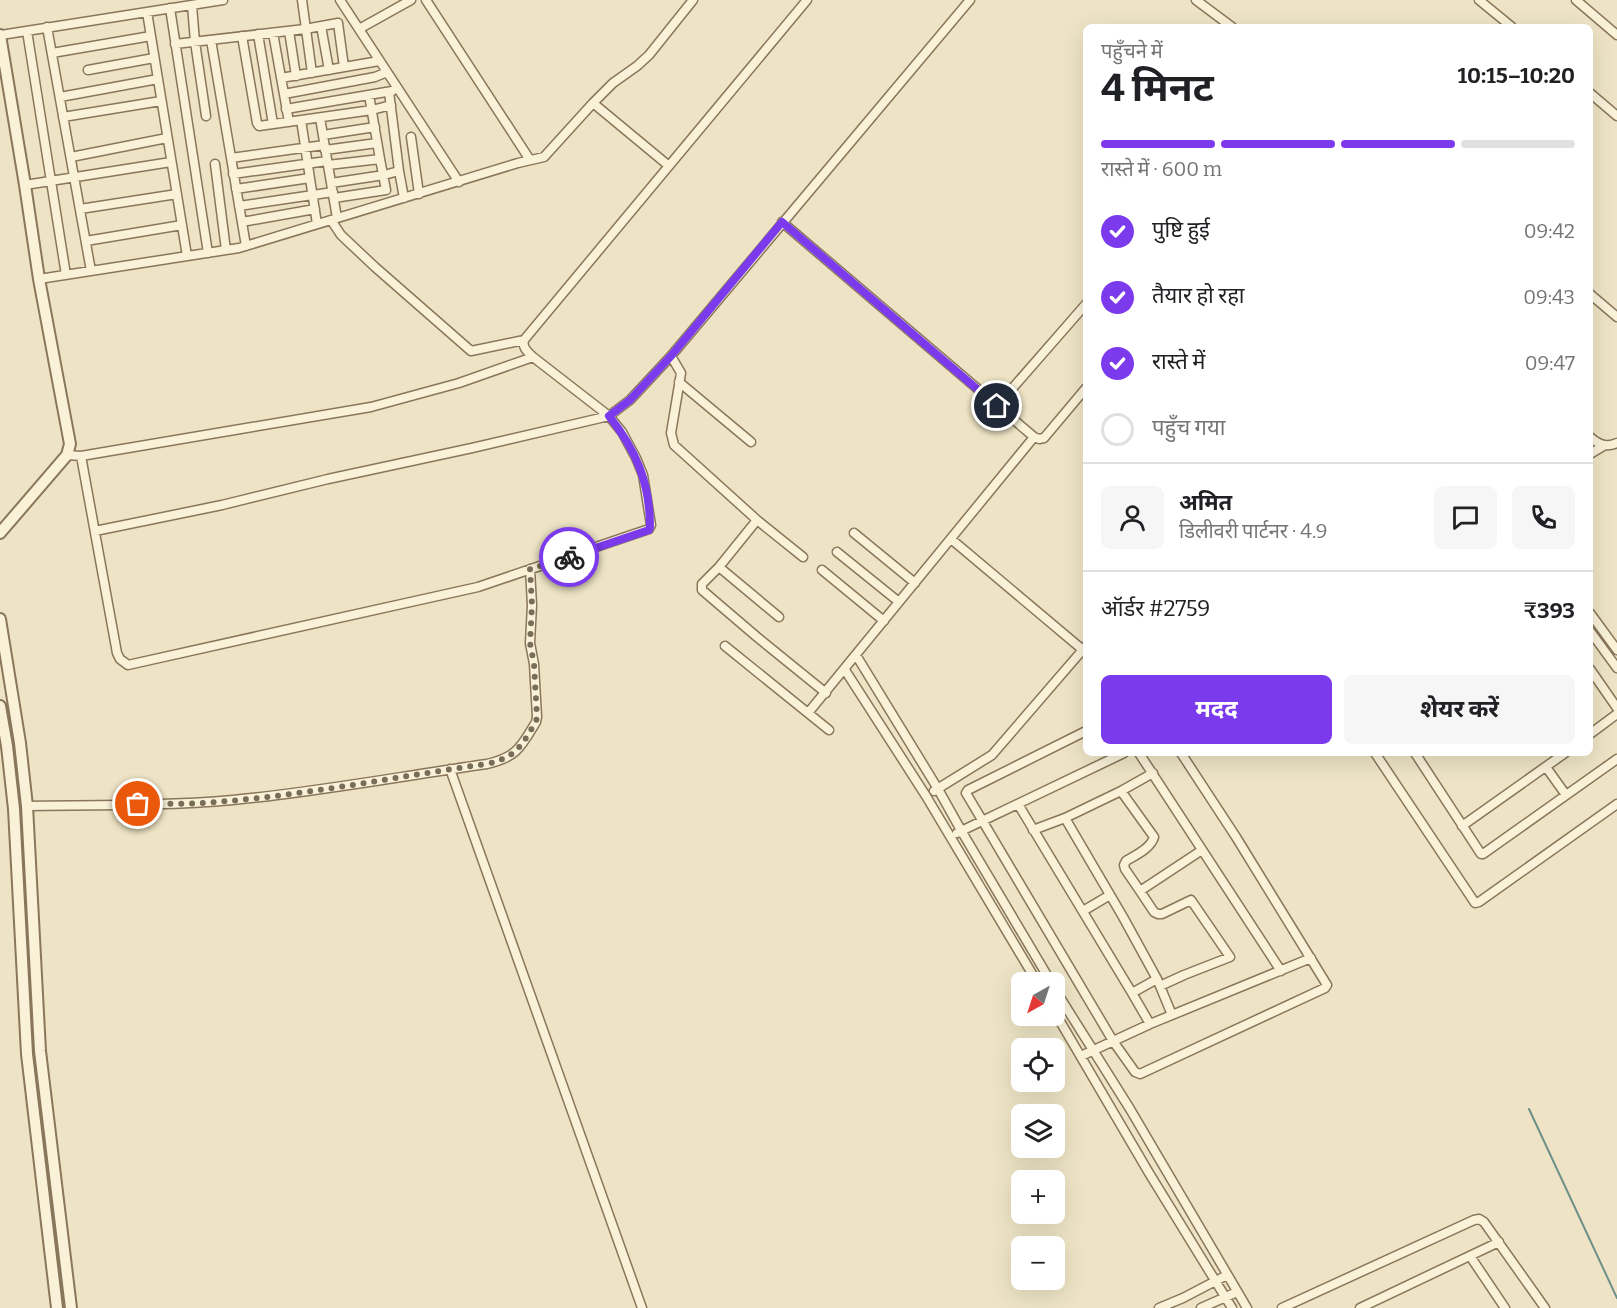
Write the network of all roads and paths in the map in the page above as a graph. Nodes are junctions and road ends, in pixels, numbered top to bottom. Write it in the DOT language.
graph roads {
  1 [pos="223,0"];
  2 [pos="302,0"];
  3 [pos="340,0"];
  4 [pos="411,0"];
  5 [pos="426,0"];
  6 [pos="693,0"];
  7 [pos="970,0"];
  8 [pos="1196,0"];
  9 [pos="1479,0"];
  10 [pos="1576,0"];
  11 [pos="805,1"];
  12 [pos="192,5"];
  13 [pos="170,8"];
  14 [pos="147,12"];
  15 [pos="348,13"];
  16 [pos="338,23"];
  17 [pos="1228,24"];
  18 [pos="1508,24"];
  19 [pos="321,26"];
  20 [pos="47,27"];
  21 [pos="305,29"];
  22 [pos="359,29"];
  23 [pos="27,30"];
  24 [pos="289,31"];
  25 [pos="273,33"];
  26 [pos="258,34"];
  27 [pos="0,35"];
  28 [pos="1617,35"];
  29 [pos="151,36"];
  30 [pos="242,36"];
  31 [pos="211,40"];
  32 [pos="195,42"];
  33 [pos="176,44"];
  34 [pos="52,53"];
  35 [pos="154,58"];
  36 [pos="379,61"];
  37 [pos="344,67"];
  38 [pos="88,70"];
  39 [pos="329,70"];
  40 [pos="387,72"];
  41 [pos="312,73"];
  42 [pos="296,76"];
  43 [pos="281,78"];
  44 [pos="158,79"];
  45 [pos="393,91"];
  46 [pos="284,94"];
  47 [pos="369,95"];
  48 [pos="1593,96"];
  49 [pos="60,97"];
  50 [pos="161,101"];
  51 [pos="592,103"];
  52 [pos="391,105"];
  53 [pos="286,109"];
  54 [pos="372,110"];
  55 [pos="206,116"];
  56 [pos="1617,116"];
  57 [pos="63,117"];
  58 [pos="320,118"];
  59 [pos="301,120"];
  60 [pos="289,122"];
  61 [pos="273,124"];
  62 [pos="375,127"];
  63 [pos="323,135"];
  64 [pos="411,137"];
  65 [pos="167,138"];
  66 [pos="377,143"];
  67 [pos="305,147"];
  68 [pos="325,148"];
  69 [pos="71,157"];
  70 [pos="231,158"];
  71 [pos="380,159"];
  72 [pos="530,160"];
  73 [pos="171,162"];
  74 [pos="328,163"];
  75 [pos="215,164"];
  76 [pos="308,165"];
  77 [pos="669,166"];
  78 [pos="399,171"];
  79 [pos="233,174"];
  80 [pos="384,175"];
  81 [pos="74,178"];
  82 [pos="310,178"];
  83 [pos="51,182"];
  84 [pos="459,182"];
  85 [pos="26,185"];
  86 [pos="236,189"];
  87 [pos="386,190"];
  88 [pos="332,191"];
  89 [pos="177,194"];
  90 [pos="419,194"];
  91 [pos="312,195"];
  92 [pos="404,198"];
  93 [pos="387,203"];
  94 [pos="239,206"];
  95 [pos="80,209"];
  96 [pos="315,210"];
  97 [pos="334,219"];
  98 [pos="242,222"];
  99 [pos="782,222"];
  100 [pos="317,224"];
  101 [pos="182,225"];
  102 [pos="86,241"];
  103 [pos="246,246"];
  104 [pos="226,250"];
  105 [pos="208,253"];
  106 [pos="187,256"];
  107 [pos="91,271"];
  108 [pos="66,274"];
  109 [pos="39,279"];
  110 [pos="1593,297"];
  111 [pos="1083,307"];
  112 [pos="1617,317"];
  113 [pos="524,340"];
  114 [pos="533,357"];
  115 [pos="675,361"];
  116 [pos="679,382"];
  117 [pos="1083,392"];
  118 [pos="997,406"];
  119 [pos="609,416"];
  120 [pos="1034,437"];
  121 [pos="1593,439"];
  122 [pos="751,441"];
  123 [pos="1617,443"];
  124 [pos="1605,445"];
  125 [pos="1593,452"];
  126 [pos="67,455"];
  127 [pos="81,456"];
  128 [pos="757,520"];
  129 [pos="95,531"];
  130 [pos="0,533"];
  131 [pos="854,533"];
  132 [pos="951,539"];
  133 [pos="837,552"];
  134 [pos="803,557"];
  135 [pos="718,567"];
  136 [pos="530,569"];
  137 [pos="822,570"];
  138 [pos="915,583"];
  139 [pos="899,602"];
  140 [pos="779,617"];
  141 [pos="1593,618"];
  142 [pos="0,619"];
  143 [pos="884,621"];
  144 [pos="1593,634"];
  145 [pos="725,646"];
  146 [pos="1083,647"];
  147 [pos="1083,649"];
  148 [pos="1615,654"];
  149 [pos="856,655"];
  150 [pos="1617,668"];
  151 [pos="845,670"];
  152 [pos="1593,673"];
  153 [pos="826,693"];
  154 [pos="0,706"];
  155 [pos="1617,708"];
  156 [pos="808,713"];
  157 [pos="1617,714"];
  158 [pos="829,730"];
  159 [pos="1083,732"];
  160 [pos="1593,732"];
  161 [pos="1118,756"];
  162 [pos="1141,756"];
  163 [pos="1182,756"];
  164 [pos="1377,756"];
  165 [pos="1417,756"];
  166 [pos="1561,756"];
  167 [pos="1617,759"];
  168 [pos="1546,767"];
  169 [pos="450,769"];
  170 [pos="1153,773"];
  171 [pos="938,789"];
  172 [pos="1121,791"];
  173 [pos="1566,795"];
  174 [pos="926,796"];
  175 [pos="1018,804"];
  176 [pos="1617,804"];
  177 [pos="27,806"];
  178 [pos="1065,818"];
  179 [pos="982,822"];
  180 [pos="1462,826"];
  181 [pos="1033,830"];
  182 [pos="962,831"];
  183 [pos="949,836"];
  184 [pos="1202,850"];
  185 [pos="1140,891"];
  186 [pos="1110,895"];
  187 [pos="1083,911"];
  188 [pos="1311,958"];
  189 [pos="1281,971"];
  190 [pos="1031,972"];
  191 [pos="1045,972"];
  192 [pos="1159,983"];
  193 [pos="1132,993"];
  194 [pos="1065,1005"];
  195 [pos="1172,1015"];
  196 [pos="1150,1024"];
  197 [pos="1063,1026"];
  198 [pos="1113,1041"];
  199 [pos="1094,1051"];
  200 [pos="1081,1056"];
  201 [pos="1499,1242"];
  202 [pos="1470,1256"];
  203 [pos="1227,1275"];
  204 [pos="1216,1281"];
  205 [pos="1237,1292"];
  206 [pos="1225,1298"];
  207 [pos="57,1308"];
  208 [pos="71,1308"];
  209 [pos="642,1308"];
  210 [pos="1160,1308"];
  211 [pos="1201,1308"];
  212 [pos="1232,1308"];
  213 [pos="1247,1308"];
  214 [pos="1282,1308"];
  215 [pos="1360,1308"];
  216 [pos="1504,1308"];
  217 [pos="1545,1308"];
  1 -- 12 [label="street"];
  2 -- 21 [label="street"];
  3 -- 15 [label="street"];
  4 -- 22 [label="street"];
  5 -- 72 [label="street"];
  6 -- 51 [label="street"];
  7 -- 99 [label="street"];
  8 -- 17 [label="street"];
  9 -- 18 [label="street"];
  10 -- 28 [label="street"];
  11 -- 77 [label="street"];
  12 -- 13 [label="street"];
  12 -- 32 [label="street"];
  13 -- 14 [label="street"];
  13 -- 33 [label="street"];
  14 -- 20 [label="street"];
  14 -- 29 [label="street"];
  15 -- 16 [label="street"];
  15 -- 22 [label="street"];
  16 -- 19 [label="street"];
  16 -- 37 [label="street"];
  19 -- 21 [label="street"];
  19 -- 39 [label="street"];
  20 -- 23 [label="street"];
  20 -- 34 [label="street"];
  21 -- 24 [label="street"];
  21 -- 41 [label="street"];
  22 -- 36 [label="street"];
  23 -- 27 [label="street"];
  23 -- 83 [label="street"];
  24 -- 25 [label="street"];
  24 -- 42 [label="street"];
  25 -- 26 [label="street"];
  25 -- 43 [label="street"];
  26 -- 30 [label="street"];
  26 -- 61 [label="street"];
  27 -- 85 [label="street"];
  29 -- 34 [label="street"];
  29 -- 35 [label="street"];
  30 -- 31 [label="street"];
  30 -- 61 [label="street"];
  31 -- 32 [label="street"];
  31 -- 70 [label="street"];
  32 -- 33 [label="street"];
  32 -- 55 [label="street"];
  33 -- 105 [label="street"];
  34 -- 49 [label="street"];
  35 -- 38 [label="street"];
  35 -- 44 [label="street"];
  36 -- 37 [label="street"];
  36 -- 40 [label="street"];
  37 -- 39 [label="street"];
  39 -- 41 [label="street"];
  40 -- 45 [label="street"];
  40 -- 46 [label="street"];
  41 -- 42 [label="street"];
  42 -- 43 [label="street"];
  43 -- 46 [label="street"];
  44 -- 49 [label="street"];
  44 -- 50 [label="street"];
  45 -- 47 [label="street"];
  45 -- 52 [label="street"];
  45 -- 84 [label="street"];
  46 -- 53 [label="street"];
  47 -- 53 [label="street"];
  47 -- 54 [label="street"];
  48 -- 56 [label="street"];
  49 -- 57 [label="street"];
  50 -- 57 [label="street"];
  50 -- 65 [label="street"];
  51 -- 72 [label="street"];
  51 -- 77 [label="street"];
  52 -- 54 [label="street"];
  52 -- 78 [label="street"];
  53 -- 60 [label="street"];
  54 -- 58 [label="street"];
  54 -- 62 [label="street"];
  57 -- 69 [label="street"];
  58 -- 59 [label="street"];
  58 -- 63 [label="street"];
  59 -- 60 [label="street"];
  59 -- 67 [label="street"];
  60 -- 61 [label="street"];
  62 -- 63 [label="street"];
  62 -- 66 [label="street"];
  63 -- 68 [label="street"];
  64 -- 90 [label="street"];
  65 -- 69 [label="street"];
  65 -- 73 [label="street"];
  66 -- 68 [label="street"];
  66 -- 71 [label="street"];
  67 -- 68 [label="street"];
  67 -- 70 [label="street"];
  67 -- 76 [label="street"];
  68 -- 74 [label="street"];
  69 -- 81 [label="street"];
  70 -- 79 [label="street"];
  71 -- 74 [label="street"];
  71 -- 80 [label="street"];
  72 -- 84 [label="street"];
  73 -- 81 [label="street"];
  73 -- 89 [label="street"];
  74 -- 76 [label="street"];
  74 -- 88 [label="street"];
  75 -- 104 [label="street"];
  76 -- 79 [label="street"];
  76 -- 82 [label="street"];
  77 -- 113 [label="street"];
  78 -- 80 [label="street"];
  78 -- 92 [label="street"];
  79 -- 86 [label="street"];
  80 -- 87 [label="street"];
  80 -- 88 [label="street"];
  81 -- 83 [label="street"];
  81 -- 95 [label="street"];
  82 -- 86 [label="street"];
  82 -- 91 [label="street"];
  83 -- 85 [label="street"];
  83 -- 108 [label="street"];
  84 -- 90 [label="street"];
  85 -- 109 [label="street"];
  86 -- 94 [label="street"];
  87 -- 88 [label="street"];
  87 -- 93 [label="street"];
  88 -- 91 [label="street"];
  88 -- 97 [label="street"];
  89 -- 95 [label="street"];
  89 -- 101 [label="street"];
  90 -- 92 [label="street"];
  91 -- 94 [label="street"];
  91 -- 96 [label="street"];
  92 -- 93 [label="street"];
  93 -- 97 [label="street"];
  94 -- 98 [label="street"];
  95 -- 102 [label="street"];
  96 -- 98 [label="street"];
  96 -- 100 [label="street"];
  97 -- 100 [label="street"];
  97 -- 113 [label="street"];
  98 -- 103 [label="street"];
  99 -- 115 [label="street"];
  99 -- 118 [label="street"];
  100 -- 103 [label="street"];
  101 -- 102 [label="street"];
  101 -- 106 [label="street"];
  102 -- 107 [label="street"];
  103 -- 104 [label="street"];
  104 -- 105 [label="street"];
  105 -- 106 [label="street"];
  106 -- 107 [label="street"];
  107 -- 108 [label="street"];
  108 -- 109 [label="street"];
  109 -- 126 [label="street"];
  110 -- 112 [label="street"];
  111 -- 118 [label="street"];
  113 -- 114 [label="street"];
  114 -- 119 [label="street"];
  114 -- 127 [label="street"];
  115 -- 116 [label="street"];
  115 -- 119 [label="street"];
  116 -- 122 [label="street"];
  116 -- 128 [label="street"];
  117 -- 120 [label="street"];
  118 -- 120 [label="street"];
  119 -- 129 [label="street"];
  119 -- 136 [label="street"];
  120 -- 132 [label="street"];
  121 -- 124 [label="street"];
  123 -- 124 [label="street"];
  124 -- 125 [label="street"];
  126 -- 127 [label="street"];
  126 -- 130 [label="street"];
  127 -- 129 [label="street"];
  128 -- 134 [label="street"];
  128 -- 135 [label="street"];
  129 -- 136 [label="street"];
  131 -- 138 [label="street"];
  132 -- 138 [label="street"];
  132 -- 146 [label="street"];
  133 -- 139 [label="street"];
  135 -- 140 [label="street"];
  135 -- 153 [label="street"];
  136 -- 169 [label="street"];
  137 -- 143 [label="street"];
  138 -- 139 [label="street"];
  139 -- 143 [label="street"];
  141 -- 148 [label="street"];
  142 -- 177 [label="street"];
  143 -- 149 [label="street"];
  144 -- 148 [label="street"];
  145 -- 156 [label="street"];
  147 -- 171 [label="street"];
  148 -- 150 [label="street"];
  149 -- 151 [label="street"];
  149 -- 171 [label="street"];
  151 -- 153 [label="street"];
  151 -- 174 [label="street"];
  152 -- 155 [label="street"];
  153 -- 156 [label="street"];
  154 -- 207 [label="street"];
  156 -- 158 [label="street"];
  157 -- 160 [label="street"];
  159 -- 179 [label="street"];
  161 -- 175 [label="street"];
  162 -- 170 [label="street"];
  163 -- 188 [label="street"];
  164 -- 176 [label="street"];
  165 -- 180 [label="street"];
  166 -- 168 [label="street"];
  167 -- 173 [label="street"];
  168 -- 173 [label="street"];
  168 -- 180 [label="street"];
  169 -- 177 [label="street"];
  169 -- 209 [label="street"];
  170 -- 172 [label="street"];
  170 -- 184 [label="street"];
  171 -- 174 [label="street"];
  171 -- 182 [label="street"];
  172 -- 178 [label="street"];
  172 -- 185 [label="street"];
  173 -- 180 [label="street"];
  174 -- 183 [label="street"];
  175 -- 179 [label="street"];
  175 -- 181 [label="street"];
  177 -- 208 [label="street"];
  178 -- 181 [label="street"];
  178 -- 186 [label="street"];
  179 -- 182 [label="street"];
  179 -- 198 [label="street"];
  181 -- 187 [label="street"];
  182 -- 183 [label="street"];
  182 -- 191 [label="street"];
  183 -- 190 [label="street"];
  184 -- 185 [label="street"];
  184 -- 189 [label="street"];
  185 -- 192 [label="street"];
  186 -- 187 [label="street"];
  186 -- 192 [label="street"];
  187 -- 193 [label="street"];
  188 -- 189 [label="street"];
  188 -- 198 [label="street"];
  189 -- 195 [label="street"];
  192 -- 193 [label="street"];
  192 -- 195 [label="street"];
  193 -- 196 [label="street"];
  194 -- 199 [label="street"];
  195 -- 196 [label="street"];
  196 -- 198 [label="street"];
  197 -- 200 [label="street"];
  198 -- 199 [label="street"];
  199 -- 200 [label="street"];
  199 -- 203 [label="street"];
  200 -- 204 [label="street"];
  201 -- 202 [label="street"];
  201 -- 214 [label="street"];
  201 -- 217 [label="street"];
  202 -- 215 [label="street"];
  202 -- 216 [label="street"];
  203 -- 204 [label="street"];
  203 -- 205 [label="street"];
  204 -- 206 [label="street"];
  204 -- 210 [label="street"];
  205 -- 206 [label="street"];
  205 -- 213 [label="street"];
  206 -- 211 [label="street"];
  206 -- 212 [label="street"];
}
